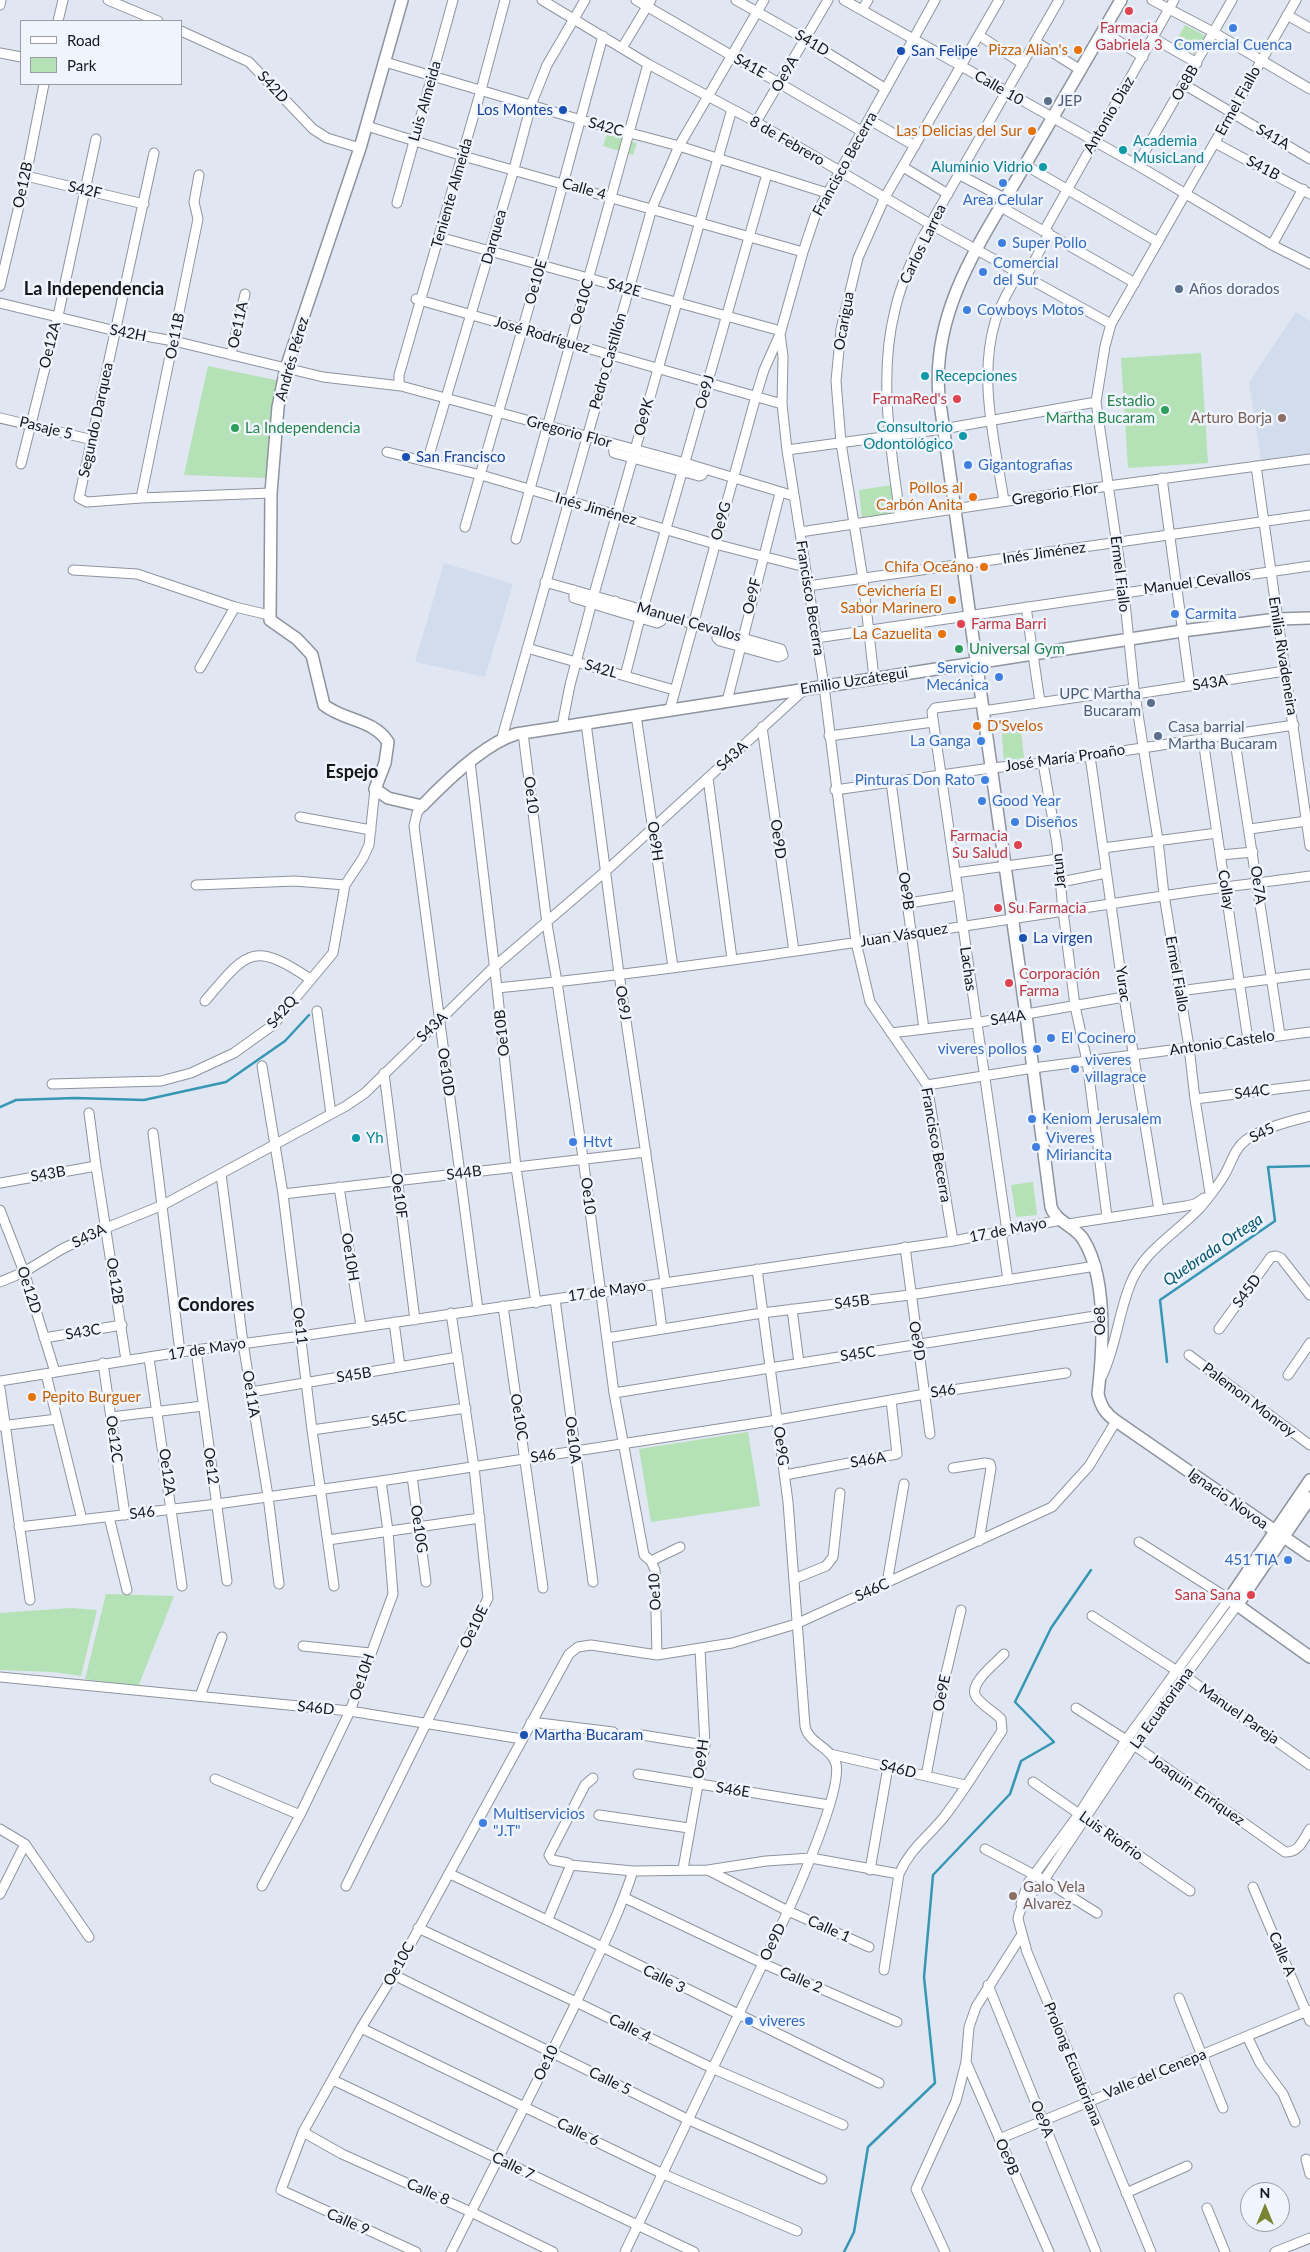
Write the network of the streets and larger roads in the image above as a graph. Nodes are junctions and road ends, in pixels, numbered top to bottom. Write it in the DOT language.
graph roads {
  1 [pos="1,0"];
  2 [pos="63,0"];
  3 [pos="402,0"];
  4 [pos="453,0"];
  5 [pos="505,0"];
  6 [pos="542,0"];
  7 [pos="586,0"];
  8 [pos="636,0"];
  9 [pos="736,0"];
  10 [pos="764,0"];
  11 [pos="828,0"];
  12 [pos="844,0"];
  13 [pos="868,0"];
  14 [pos="935,0"];
  15 [pos="999,0"];
  16 [pos="1059,0"];
  17 [pos="1121,0"];
  18 [pos="1152,0"];
  19 [pos="1174,0"];
  20 [pos="1232,0"];
  21 [pos="1296,0"];
  22 [pos="111,1"];
  23 [pos="649,3"];
  24 [pos="0,5"];
  25 [pos="1169,9"];
  26 [pos="862,10"];
  27 [pos="757,12"];
  28 [pos="1287,15"];
  29 [pos="574,18"];
  30 [pos="58,20"];
  31 [pos="156,20"];
  32 [pos="1310,28"];
  33 [pos="182,31"];
  34 [pos="1103,31"];
  35 [pos="1213,32"];
  36 [pos="603,36"];
  37 [pos="980,36"];
  38 [pos="1153,38"];
  39 [pos="805,39"];
  40 [pos="914,39"];
  41 [pos="1036,42"];
  42 [pos="622,48"];
  43 [pos="0,53"];
  44 [pos="732,56"];
  45 [pos="20,57"];
  46 [pos="1143,57"];
  47 [pos="1261,61"];
  48 [pos="385,62"];
  49 [pos="1197,62"];
  50 [pos="648,64"];
  51 [pos="1023,64"];
  52 [pos="962,66"];
  53 [pos="1079,69"];
  54 [pos="433,77"];
  55 [pos="780,83"];
  56 [pos="44,85"];
  57 [pos="1185,85"];
  58 [pos="886,89"];
  59 [pos="1310,89"];
  60 [pos="481,90"];
  61 [pos="1006,93"];
  62 [pos="708,96"];
  63 [pos="530,105"];
  64 [pos="732,109"];
  65 [pos="1231,113"];
  66 [pos="1052,118"];
  67 [pos="581,120"];
  68 [pos="870,120"];
  69 [pos="756,122"];
  70 [pos="366,126"];
  71 [pos="863,132"];
  72 [pos="629,133"];
  73 [pos="96,139"];
  74 [pos="1094,141"];
  75 [pos="414,142"];
  76 [pos="1215,143"];
  77 [pos="679,146"];
  78 [pos="915,146"];
  79 [pos="360,148"];
  80 [pos="154,153"];
  81 [pos="462,156"];
  82 [pos="718,158"];
  83 [pos="1310,159"];
  84 [pos="1025,165"];
  85 [pos="1137,165"];
  86 [pos="904,167"];
  87 [pos="514,169"];
  88 [pos="841,172"];
  89 [pos="767,174"];
  90 [pos="199,175"];
  91 [pos="960,175"];
  92 [pos="26,176"];
  93 [pos="563,184"];
  94 [pos="1066,188"];
  95 [pos="85,190"];
  96 [pos="1306,191"];
  97 [pos="827,192"];
  98 [pos="948,194"];
  99 [pos="1185,194"];
  100 [pos="611,197"];
  101 [pos="886,197"];
  102 [pos="397,202"];
  103 [pos="1003,203"];
  104 [pos="144,204"];
  105 [pos="652,208"];
  106 [pos="700,223"];
  107 [pos="930,224"];
  108 [pos="1046,232"];
  109 [pos="749,236"];
  110 [pos="439,237"];
  111 [pos="1158,242"];
  112 [pos="1272,245"];
  113 [pos="977,249"];
  114 [pos="489,251"];
  115 [pos="803,252"];
  116 [pos="1310,264"];
  117 [pos="541,265"];
  118 [pos="1022,275"];
  119 [pos="589,278"];
  120 [pos="1135,283"];
  121 [pos="0,286"];
  122 [pos="629,289"];
  123 [pos="244,294"];
  124 [pos="419,300"];
  125 [pos="677,302"];
  126 [pos="0,304"];
  127 [pos="472,315"];
  128 [pos="726,315"];
  129 [pos="58,316"];
  130 [pos="1111,324"];
  131 [pos="522,329"];
  132 [pos="116,331"];
  133 [pos="781,332"];
  134 [pos="174,341"];
  135 [pos="569,343"];
  136 [pos="232,355"];
  137 [pos="610,355"];
  138 [pos="286,368"];
  139 [pos="657,368"];
  140 [pos="708,383"];
  141 [pos="401,386"];
  142 [pos="756,396"];
  143 [pos="447,398"];
  144 [pos="1096,402"];
  145 [pos="782,404"];
  146 [pos="498,414"];
  147 [pos="0,418"];
  148 [pos="992,420"];
  149 [pos="30,424"];
  150 [pos="546,427"];
  151 [pos="943,429"];
  152 [pos="890,436"];
  153 [pos="586,438"];
  154 [pos="93,440"];
  155 [pos="841,443"];
  156 [pos="787,450"];
  157 [pos="387,452"];
  158 [pos="634,454"];
  159 [pos="1310,459"];
  160 [pos="427,462"];
  161 [pos="21,464"];
  162 [pos="1256,466"];
  163 [pos="684,467"];
  164 [pos="481,475"];
  165 [pos="1162,478"];
  166 [pos="732,479"];
  167 [pos="1108,486"];
  168 [pos="529,489"];
  169 [pos="271,492"];
  170 [pos="780,493"];
  171 [pos="794,496"];
  172 [pos="141,498"];
  173 [pos="1004,501"];
  174 [pos="568,502"];
  175 [pos="955,510"];
  176 [pos="1310,514"];
  177 [pos="617,515"];
  178 [pos="900,516"];
  179 [pos="1264,521"];
  180 [pos="854,523"];
  181 [pos="465,527"];
  182 [pos="665,529"];
  183 [pos="800,532"];
  184 [pos="1170,534"];
  185 [pos="516,540"];
  186 [pos="1116,542"];
  187 [pos="715,544"];
  188 [pos="762,556"];
  189 [pos="962,564"];
  190 [pos="1310,566"];
  191 [pos="805,567"];
  192 [pos="73,570"];
  193 [pos="1271,572"];
  194 [pos="863,579"];
  195 [pos="545,582"];
  196 [pos="1177,585"];
  197 [pos="808,586"];
  198 [pos="1124,593"];
  199 [pos="592,599"];
  200 [pos="235,607"];
  201 [pos="1026,607"];
  202 [pos="642,613"];
  203 [pos="269,615"];
  204 [pos="970,615"];
  205 [pos="1310,618"];
  206 [pos="1277,619"];
  207 [pos="692,624"];
  208 [pos="869,630"];
  209 [pos="1182,631"];
  210 [pos="816,638"];
  211 [pos="1128,640"];
  212 [pos="740,643"];
  213 [pos="527,648"];
  214 [pos="1034,653"];
  215 [pos="576,662"];
  216 [pos="976,662"];
  217 [pos="200,668"];
  218 [pos="1285,672"];
  219 [pos="625,676"];
  220 [pos="874,678"];
  221 [pos="824,686"];
  222 [pos="1190,686"];
  223 [pos="806,688"];
  224 [pos="674,690"];
  225 [pos="1135,692"];
  226 [pos="726,700"];
  227 [pos="1040,702"];
  228 [pos="983,706"];
  229 [pos="935,708"];
  230 [pos="670,709"];
  231 [pos="636,714"];
  232 [pos="933,722"];
  233 [pos="586,723"];
  234 [pos="1294,725"];
  235 [pos="562,726"];
  236 [pos="762,727"];
  237 [pos="523,733"];
  238 [pos="1234,735"];
  239 [pos="830,736"];
  240 [pos="1202,740"];
  241 [pos="501,741"];
  242 [pos="1143,747"];
  243 [pos="1090,756"];
  244 [pos="470,762"];
  245 [pos="1043,763"];
  246 [pos="991,768"];
  247 [pos="941,774"];
  248 [pos="708,778"];
  249 [pos="891,782"];
  250 [pos="375,789"];
  251 [pos="836,790"];
  252 [pos="422,806"];
  253 [pos="300,817"];
  254 [pos="1307,821"];
  255 [pos="654,828"];
  256 [pos="1250,829"];
  257 [pos="371,830"];
  258 [pos="1217,833"];
  259 [pos="1158,840"];
  260 [pos="1310,846"];
  261 [pos="1103,848"];
  262 [pos="1253,852"];
  263 [pos="1221,856"];
  264 [pos="1058,859"];
  265 [pos="1005,865"];
  266 [pos="607,870"];
  267 [pos="955,872"];
  268 [pos="1106,873"];
  269 [pos="1310,876"];
  270 [pos="1061,882"];
  271 [pos="196,884"];
  272 [pos="345,884"];
  273 [pos="1258,884"];
  274 [pos="1225,887"];
  275 [pos="958,895"];
  276 [pos="1164,896"];
  277 [pos="909,903"];
  278 [pos="1111,904"];
  279 [pos="1062,911"];
  280 [pos="1012,919"];
  281 [pos="546,924"];
  282 [pos="962,926"];
  283 [pos="912,934"];
  284 [pos="856,942"];
  285 [pos="794,951"];
  286 [pos="732,959"];
  287 [pos="494,967"];
  288 [pos="673,967"];
  289 [pos="619,974"];
  290 [pos="1310,974"];
  291 [pos="310,979"];
  292 [pos="1270,980"];
  293 [pos="557,982"];
  294 [pos="1240,984"];
  295 [pos="497,988"];
  296 [pos="1179,990"];
  297 [pos="1124,997"];
  298 [pos="205,1000"];
  299 [pos="1075,1006"];
  300 [pos="317,1012"];
  301 [pos="1026,1015"];
  302 [pos="439,1020"];
  303 [pos="976,1023"];
  304 [pos="924,1030"];
  305 [pos="1310,1032"];
  306 [pos="891,1033"];
  307 [pos="1280,1036"];
  308 [pos="1248,1040"];
  309 [pos="1190,1047"];
  310 [pos="1134,1055"];
  311 [pos="1087,1061"];
  312 [pos="262,1066"];
  313 [pos="1033,1068"];
  314 [pos="384,1073"];
  315 [pos="985,1076"];
  316 [pos="52,1084"];
  317 [pos="927,1085"];
  318 [pos="1310,1085"];
  319 [pos="1195,1099"];
  320 [pos="90,1113"];
  321 [pos="331,1114"];
  322 [pos="1310,1116"];
  323 [pos="153,1133"];
  324 [pos="274,1143"];
  325 [pos="646,1152"];
  326 [pos="583,1158"];
  327 [pos="96,1166"];
  328 [pos="516,1167"];
  329 [pos="460,1173"];
  330 [pos="221,1174"];
  331 [pos="397,1181"];
  332 [pos="0,1183"];
  333 [pos="339,1187"];
  334 [pos="1210,1193"];
  335 [pos="283,1194"];
  336 [pos="163,1204"];
  337 [pos="0,1210"];
  338 [pos="1159,1210"];
  339 [pos="1107,1217"];
  340 [pos="1064,1222"];
  341 [pos="106,1228"];
  342 [pos="1004,1232"];
  343 [pos="953,1241"];
  344 [pos="905,1247"];
  345 [pos="1096,1266"];
  346 [pos="757,1269"];
  347 [pos="24,1272"];
  348 [pos="1008,1280"];
  349 [pos="0,1282"];
  350 [pos="661,1283"];
  351 [pos="600,1292"];
  352 [pos="910,1295"];
  353 [pos="1310,1295"];
  354 [pos="555,1299"];
  355 [pos="536,1303"];
  356 [pos="503,1306"];
  357 [pos="792,1309"];
  358 [pos="478,1310"];
  359 [pos="762,1313"];
  360 [pos="451,1314"];
  361 [pos="1101,1315"];
  362 [pos="415,1320"];
  363 [pos="394,1322"];
  364 [pos="122,1325"];
  365 [pos="361,1326"];
  366 [pos="662,1329"];
  367 [pos="1219,1329"];
  368 [pos="301,1336"];
  369 [pos="44,1338"];
  370 [pos="607,1338"];
  371 [pos="1310,1342"];
  372 [pos="242,1343"];
  373 [pos="918,1345"];
  374 [pos="196,1350"];
  375 [pos="180,1352"];
  376 [pos="1189,1355"];
  377 [pos="149,1358"];
  378 [pos="458,1358"];
  379 [pos="126,1360"];
  380 [pos="103,1363"];
  381 [pos="800,1363"];
  382 [pos="400,1367"];
  383 [pos="769,1367"];
  384 [pos="50,1373"];
  385 [pos="1066,1373"];
  386 [pos="1288,1376"];
  387 [pos="1100,1380"];
  388 [pos="0,1382"];
  389 [pos="307,1383"];
  390 [pos="0,1388"];
  391 [pos="251,1392"];
  392 [pos="614,1393"];
  393 [pos="925,1394"];
  394 [pos="891,1400"];
  395 [pos="203,1406"];
  396 [pos="466,1408"];
  397 [pos="158,1412"];
  398 [pos="111,1417"];
  399 [pos="57,1419"];
  400 [pos="778,1420"];
  401 [pos="1118,1423"];
  402 [pos="3,1426"];
  403 [pos="312,1430"];
  404 [pos="930,1434"];
  405 [pos="622,1443"];
  406 [pos="1310,1445"];
  407 [pos="574,1451"];
  408 [pos="526,1459"];
  409 [pos="474,1467"];
  410 [pos="953,1468"];
  411 [pos="785,1475"];
  412 [pos="412,1476"];
  413 [pos="1310,1480"];
  414 [pos="381,1481"];
  415 [pos="904,1484"];
  416 [pos="320,1489"];
  417 [pos="840,1493"];
  418 [pos="268,1496"];
  419 [pos="1310,1498"];
  420 [pos="217,1504"];
  421 [pos="172,1510"];
  422 [pos="125,1515"];
  423 [pos="109,1517"];
  424 [pos="480,1518"];
  425 [pos="82,1520"];
  426 [pos="418,1526"];
  427 [pos="19,1527"];
  428 [pos="388,1531"];
  429 [pos="1280,1534"];
  430 [pos="328,1540"];
  431 [pos="979,1541"];
  432 [pos="1139,1542"];
  433 [pos="680,1547"];
  434 [pos="1310,1555"];
  435 [pos="651,1561"];
  436 [pos="794,1579"];
  437 [pos="227,1581"];
  438 [pos="426,1582"];
  439 [pos="593,1582"];
  440 [pos="887,1583"];
  441 [pos="280,1584"];
  442 [pos="182,1586"];
  443 [pos="334,1586"];
  444 [pos="543,1588"];
  445 [pos="127,1590"];
  446 [pos="30,1600"];
  447 [pos="1234,1602"];
  448 [pos="961,1610"];
  449 [pos="1092,1616"];
  450 [pos="796,1624"];
  451 [pos="222,1637"];
  452 [pos="303,1646"];
  453 [pos="700,1648"];
  454 [pos="370,1653"];
  455 [pos="1004,1654"];
  456 [pos="656,1655"];
  457 [pos="1310,1657"];
  458 [pos="1181,1674"];
  459 [pos="0,1677"];
  460 [pos="200,1696"];
  461 [pos="1076,1708"];
  462 [pos="350,1711"];
  463 [pos="531,1722"];
  464 [pos="428,1723"];
  465 [pos="613,1732"];
  466 [pos="642,1735"];
  467 [pos="522,1739"];
  468 [pos="1130,1743"];
  469 [pos="705,1745"];
  470 [pos="830,1754"];
  471 [pos="1310,1764"];
  472 [pos="888,1767"];
  473 [pos="638,1774"];
  474 [pos="926,1776"];
  475 [pos="593,1778"];
  476 [pos="215,1779"];
  477 [pos="1033,1782"];
  478 [pos="697,1785"];
  479 [pos="965,1785"];
  480 [pos="829,1805"];
  481 [pos="599,1814"];
  482 [pos="300,1815"];
  483 [pos="1082,1816"];
  484 [pos="690,1828"];
  485 [pos="0,1829"];
  486 [pos="1310,1829"];
  487 [pos="25,1844"];
  488 [pos="985,1848"];
  489 [pos="811,1858"];
  490 [pos="570,1865"];
  491 [pos="683,1869"];
  492 [pos="708,1870"];
  493 [pos="870,1870"];
  494 [pos="633,1871"];
  495 [pos="450,1874"];
  496 [pos="899,1874"];
  497 [pos="1034,1875"];
  498 [pos="1044,1880"];
  499 [pos="262,1886"];
  500 [pos="346,1886"];
  501 [pos="1253,1887"];
  502 [pos="1190,1891"];
  503 [pos="0,1894"];
  504 [pos="625,1898"];
  505 [pos="788,1911"];
  506 [pos="1097,1913"];
  507 [pos="1019,1914"];
  508 [pos="548,1919"];
  509 [pos="418,1928"];
  510 [pos="1021,1936"];
  511 [pos="89,1937"];
  512 [pos="869,1947"];
  513 [pos="602,1948"];
  514 [pos="762,1964"];
  515 [pos="884,1970"];
  516 [pos="400,1978"];
  517 [pos="988,1985"];
  518 [pos="1179,1998"];
  519 [pos="576,2002"];
  520 [pos="1308,2011"];
  521 [pos="739,2016"];
  522 [pos="1310,2020"];
  523 [pos="897,2022"];
  524 [pos="361,2028"];
  525 [pos="1247,2036"];
  526 [pos="551,2053"];
  527 [pos="1202,2055"];
  528 [pos="966,2062"];
  529 [pos="714,2069"];
  530 [pos="333,2080"];
  531 [pos="879,2083"];
  532 [pos="1089,2102"];
  533 [pos="525,2106"];
  534 [pos="1222,2108"];
  535 [pos="689,2120"];
  536 [pos="1042,2120"];
  537 [pos="1296,2122"];
  538 [pos="843,2125"];
  539 [pos="303,2132"];
  540 [pos="999,2138"];
  541 [pos="498,2159"];
  542 [pos="1306,2160"];
  543 [pos="1188,2166"];
  544 [pos="663,2174"];
  545 [pos="1310,2174"];
  546 [pos="822,2179"];
  547 [pos="280,2190"];
  548 [pos="1126,2193"];
  549 [pos="1207,2208"];
  550 [pos="471,2212"];
  551 [pos="638,2226"];
  552 [pos="797,2231"];
  553 [pos="1310,2238"];
  554 [pos="416,2252"];
  555 [pos="451,2252"];
  556 [pos="553,2252"];
  557 [pos="625,2252"];
  558 [pos="694,2252"];
  559 [pos="945,2252"];
  560 [pos="1049,2252"];
  561 [pos="1096,2252"];
  562 [pos="1151,2252"];
  563 [pos="1224,2252"];
  564 [pos="1278,2252"];
  1 -- 24 [label="street"];
  2 -- 30 [label="street"];
  3 -- 48 [label="street, Andrés Pérez"];
  4 -- 54 [label="street, Luis Almeida"];
  5 -- 60 [label="street, Teniente Almeida"];
  6 -- 29 [label="street, 8 de Febrero"];
  7 -- 29 [label="street"];
  8 -- 23 [label="street, S41E"];
  9 -- 27 [label="street, S41D"];
  10 -- 27 [label="street, Pedro Castillón"];
  11 -- 39 [label="street, Oe9A"];
  12 -- 26 [label="street, Calle 10"];
  13 -- 26 [label="street"];
  14 -- 40 [label="street, Francisco Becerra"];
  15 -- 37 [label="street, Ocarigua"];
  16 -- 41 [label="street, Carlos Larrea"];
  17 -- 34 [label="street, Oe8"];
  18 -- 25 [label="street"];
  19 -- 25 [label="street, Antonio Diaz"];
  20 -- 35 [label="street, Oe8B"];
  21 -- 28 [label="street, Ermel Fiallo"];
  22 -- 31 [label="street"];
  23 -- 42 [label="street"];
  23 -- 44 [label="street, S41E"];
  25 -- 35 [label="street"];
  25 -- 38 [label="street, Antonio Diaz"];
  26 -- 40 [label="street, Calle 10"];
  27 -- 39 [label="street, S41D"];
  27 -- 44 [label="street, Pedro Castillón"];
  28 -- 32 [label="street"];
  28 -- 47 [label="street, Ermel Fiallo"];
  29 -- 36 [label="street, 8 de Febrero"];
  29 -- 63 [label="street, Darquea"];
  33 -- 79 [label="street, S42D"];
  34 -- 46 [label="street"];
  34 -- 53 [label="street, Oe8"];
  35 -- 47 [label="street"];
  35 -- 49 [label="street, Oe8B"];
  36 -- 42 [label="street, 8 de Febrero"];
  36 -- 67 [label="street, Oe10E"];
  37 -- 51 [label="street"];
  37 -- 52 [label="street, Ocarigua"];
  38 -- 46 [label="street, Antonio Diaz"];
  38 -- 49 [label="street"];
  39 -- 55 [label="street, Oe9A"];
  39 -- 58 [label="street, S41D"];
  40 -- 52 [label="street, Calle 10"];
  40 -- 58 [label="street, Francisco Becerra"];
  41 -- 51 [label="street, Carlos Larrea"];
  41 -- 53 [label="street"];
  42 -- 50 [label="street, 8 de Febrero"];
  43 -- 45 [label="street"];
  44 -- 55 [label="street, S41E"];
  44 -- 62 [label="street, Pedro Castillón"];
  46 -- 74 [label="street, Antonio Diaz"];
  47 -- 59 [label="street"];
  47 -- 65 [label="street, Ermel Fiallo"];
  48 -- 54 [label="street, S42C"];
  48 -- 70 [label="street, Andrés Pérez"];
  49 -- 57 [label="street, Oe8B"];
  50 -- 62 [label="street, 8 de Febrero"];
  50 -- 72 [label="street, Oe10C"];
  51 -- 61 [label="street, Carlos Larrea"];
  52 -- 61 [label="street, Calle 10"];
  52 -- 78 [label="street, Ocarigua"];
  53 -- 66 [label="street, Oe8"];
  54 -- 60 [label="street, S42C"];
  54 -- 75 [label="street, Luis Almeida"];
  55 -- 69 [label="street, Oe9A"];
  55 -- 71 [label="street, S41E"];
  56 -- 92 [label="street, Oe12B"];
  57 -- 65 [label="street, S41A"];
  57 -- 85 [label="street, Oe8B"];
  58 -- 68 [label="street, Francisco Becerra"];
  60 -- 63 [label="street, S42C"];
  60 -- 81 [label="street, Teniente Almeida"];
  61 -- 66 [label="street, Calle 10"];
  61 -- 91 [label="street, Carlos Larrea"];
  62 -- 64 [label="street, 8 de Febrero"];
  62 -- 77 [label="street, Pedro Castillón"];
  63 -- 67 [label="street, S42C"];
  63 -- 87 [label="street, Darquea"];
  64 -- 69 [label="street, 8 de Febrero"];
  64 -- 82 [label="street, Oe9K"];
  65 -- 76 [label="street, Ermel Fiallo"];
  65 -- 83 [label="street, S41A"];
  66 -- 74 [label="street, Calle 10"];
  66 -- 84 [label="street, Oe8"];
  67 -- 72 [label="street, S42C"];
  67 -- 93 [label="street, Oe10E"];
  68 -- 71 [label="street, Francisco Becerra"];
  68 -- 78 [label="street"];
  69 -- 88 [label="street, 8 de Febrero"];
  70 -- 75 [label="street, Calle 4"];
  70 -- 79 [label="street, Andrés Pérez"];
  71 -- 88 [label="street, Francisco Becerra"];
  72 -- 77 [label="street, S42C"];
  72 -- 100 [label="street, Oe10C"];
  73 -- 95 [label="street, Oe12A"];
  74 -- 85 [label="street, Calle 10"];
  74 -- 94 [label="street, Antonio Diaz"];
  75 -- 81 [label="street, Calle 4"];
  75 -- 102 [label="street, Luis Almeida"];
  76 -- 96 [label="street, S41B"];
  76 -- 99 [label="street, Ermel Fiallo"];
  77 -- 82 [label="street, S42C"];
  77 -- 105 [label="street, Pedro Castillón"];
  78 -- 86 [label="street, Ocarigua"];
  79 -- 138 [label="street, Andrés Pérez"];
  80 -- 104 [label="street, Segundo Darquea"];
  81 -- 87 [label="street, Calle 4"];
  81 -- 110 [label="street, Teniente Almeida"];
  82 -- 89 [label="street, S42C"];
  82 -- 106 [label="street, Oe9K"];
  84 -- 94 [label="street"];
  84 -- 103 [label="street, Oe8"];
  85 -- 99 [label="street, Calle 10"];
  86 -- 98 [label="street"];
  86 -- 101 [label="street, Ocarigua"];
  87 -- 93 [label="street, Calle 4"];
  87 -- 114 [label="street, Darquea"];
  88 -- 97 [label="street, Francisco Becerra"];
  88 -- 101 [label="street, 8 de Febrero"];
  89 -- 97 [label="street, S42C"];
  89 -- 109 [label="street, Oe9J"];
  90 -- 134 [label="street, Oe11B"];
  91 -- 98 [label="street, Carlos Larrea"];
  91 -- 103 [label="street"];
  92 -- 95 [label="street, S42F"];
  92 -- 121 [label="street, Oe12B"];
  93 -- 100 [label="street, Calle 4"];
  93 -- 117 [label="street, Oe10E"];
  94 -- 108 [label="street, Antonio Diaz"];
  94 -- 111 [label="street"];
  95 -- 104 [label="street, S42F"];
  95 -- 129 [label="street, Oe12A"];
  96 -- 112 [label="street"];
  97 -- 115 [label="street, Francisco Becerra"];
  98 -- 107 [label="street, Carlos Larrea"];
  99 -- 111 [label="street, Ermel Fiallo"];
  99 -- 112 [label="street, Calle 10"];
  100 -- 105 [label="street, Calle 4"];
  100 -- 119 [label="street, Oe10C"];
  101 -- 107 [label="street, 8 de Febrero"];
  101 -- 155 [label="street, Ocarigua"];
  103 -- 108 [label="street"];
  103 -- 113 [label="street, Oe8"];
  104 -- 132 [label="street, Segundo Darquea"];
  105 -- 106 [label="street, Calle 4"];
  105 -- 122 [label="street, Pedro Castillón"];
  106 -- 109 [label="street, Calle 4"];
  106 -- 125 [label="street, Oe9K"];
  107 -- 113 [label="street, 8 de Febrero"];
  107 -- 152 [label="street, Carlos Larrea"];
  108 -- 118 [label="street, Antonio Diaz"];
  108 -- 120 [label="street"];
  109 -- 115 [label="street, Calle 4"];
  109 -- 128 [label="street, Oe9J"];
  110 -- 114 [label="street, S42E"];
  110 -- 124 [label="street, Teniente Almeida"];
  111 -- 120 [label="street, Ermel Fiallo"];
  112 -- 116 [label="street, Calle 10"];
  113 -- 118 [label="street, 8 de Febrero"];
  113 -- 151 [label="street, Oe8"];
  114 -- 117 [label="street, S42E"];
  114 -- 127 [label="street, Darquea"];
  115 -- 133 [label="street, Francisco Becerra"];
  117 -- 119 [label="street, S42E"];
  117 -- 131 [label="street, Oe10E"];
  118 -- 130 [label="street, 8 de Febrero"];
  118 -- 148 [label="street"];
  119 -- 122 [label="street, S42E"];
  119 -- 135 [label="street, Oe10C"];
  120 -- 130 [label="street, Ermel Fiallo"];
  122 -- 125 [label="street, S42E"];
  122 -- 137 [label="street, Pedro Castillón"];
  123 -- 136 [label="street, Oe11A"];
  124 -- 127 [label="street, José Rodríguez"];
  124 -- 141 [label="street, Teniente Almeida"];
  125 -- 128 [label="street, S42E"];
  125 -- 139 [label="street, Oe9K"];
  126 -- 129 [label="street, S42H"];
  127 -- 131 [label="street, José Rodríguez"];
  127 -- 143 [label="street, Darquea"];
  128 -- 133 [label="street, S42E"];
  128 -- 140 [label="street, Oe9J"];
  129 -- 132 [label="street, S42H"];
  129 -- 149 [label="street, Oe12A"];
  130 -- 144 [label="street, Ermel Fiallo"];
  131 -- 135 [label="street, José Rodríguez"];
  131 -- 146 [label="street, Oe10E"];
  132 -- 134 [label="street, S42H"];
  132 -- 154 [label="street, Segundo Darquea"];
  133 -- 142 [label="street, Oe9G"];
  133 -- 145 [label="street, Francisco Becerra"];
  134 -- 136 [label="street, S42H"];
  134 -- 172 [label="street, Oe11B"];
  135 -- 137 [label="street, José Rodríguez"];
  135 -- 150 [label="street, Oe10C"];
  136 -- 138 [label="street, S42H"];
  137 -- 139 [label="street, José Rodríguez"];
  137 -- 153 [label="street, Pedro Castillón"];
  138 -- 141 [label="street, S42H"];
  138 -- 169 [label="street, Andrés Pérez"];
  139 -- 140 [label="street, José Rodríguez"];
  139 -- 158 [label="street, Oe9K"];
  140 -- 142 [label="street, José Rodríguez"];
  140 -- 163 [label="street, Oe9J"];
  141 -- 143 [label="street, Gregorio Flor"];
  142 -- 145 [label="street, José Rodríguez"];
  142 -- 166 [label="street, Oe9G"];
  143 -- 146 [label="street, Gregorio Flor"];
  143 -- 160 [label="street, Darquea"];
  144 -- 148 [label="street"];
  144 -- 167 [label="street, Ermel Fiallo"];
  145 -- 156 [label="street, Francisco Becerra"];
  146 -- 150 [label="street, Gregorio Flor"];
  146 -- 164 [label="street, Oe10E"];
  147 -- 149 [label="street, Pasaje 5"];
  148 -- 151 [label="street"];
  148 -- 173 [label="street"];
  149 -- 154 [label="street, Pasaje 5"];
  149 -- 161 [label="street, Oe12A"];
  150 -- 153 [label="street, Gregorio Flor"];
  150 -- 168 [label="street, Oe10C"];
  151 -- 152 [label="street"];
  151 -- 175 [label="street, Oe8"];
  152 -- 155 [label="street"];
  152 -- 178 [label="street, Carlos Larrea"];
  153 -- 158 [label="street, Gregorio Flor"];
  153 -- 174 [label="street, Pedro Castillón"];
  154 -- 172 [label="street, Segundo Darquea"];
  155 -- 156 [label="street"];
  155 -- 180 [label="street, Ocarigua"];
  156 -- 171 [label="street, Francisco Becerra"];
  157 -- 160 [label="street, Inés Jiménez"];
  158 -- 163 [label="street, Gregorio Flor"];
  158 -- 177 [label="street, Oe9K"];
  159 -- 162 [label="street, Gregorio Flor"];
  160 -- 164 [label="street, Inés Jiménez"];
  162 -- 165 [label="street, Gregorio Flor"];
  162 -- 179 [label="street, Emilia Rivadeneira"];
  163 -- 166 [label="street, Gregorio Flor"];
  163 -- 182 [label="street, Oe9J"];
  164 -- 168 [label="street, Inés Jiménez"];
  164 -- 181 [label="street, Oe10E"];
  165 -- 167 [label="street, Gregorio Flor"];
  165 -- 184 [label="street"];
  166 -- 170 [label="street, Gregorio Flor"];
  166 -- 187 [label="street, Oe9G"];
  167 -- 173 [label="street, Gregorio Flor"];
  167 -- 186 [label="street, Ermel Fiallo"];
  168 -- 174 [label="street, Inés Jiménez"];
  168 -- 185 [label="street, Oe10C"];
  169 -- 172 [label="street, Segundo Darquea"];
  169 -- 203 [label="street, Andrés Pérez"];
  170 -- 171 [label="street, Gregorio Flor"];
  170 -- 188 [label="street, Oe9F"];
  171 -- 183 [label="street, Francisco Becerra"];
  173 -- 175 [label="street, Gregorio Flor"];
  174 -- 177 [label="street, Inés Jiménez"];
  174 -- 195 [label="street, Pedro Castillón"];
  175 -- 178 [label="street, Gregorio Flor"];
  175 -- 189 [label="street, Oe8"];
  176 -- 179 [label="street, Inés Jiménez"];
  177 -- 182 [label="street, Inés Jiménez"];
  177 -- 199 [label="street, Oe9K"];
  178 -- 180 [label="street, Gregorio Flor"];
  179 -- 184 [label="street, Inés Jiménez"];
  179 -- 193 [label="street, Emilia Rivadeneira"];
  180 -- 183 [label="street, Gregorio Flor"];
  180 -- 194 [label="street, Ocarigua"];
  182 -- 187 [label="street, Inés Jiménez"];
  182 -- 202 [label="street, Oe9J"];
  183 -- 191 [label="street, Francisco Becerra"];
  184 -- 186 [label="street, Inés Jiménez"];
  184 -- 196 [label="street"];
  186 -- 189 [label="street, Inés Jiménez"];
  186 -- 198 [label="street, Ermel Fiallo"];
  187 -- 188 [label="street, Inés Jiménez"];
  187 -- 207 [label="street, Oe9G"];
  188 -- 191 [label="street, Inés Jiménez"];
  188 -- 212 [label="street, Oe9F"];
  189 -- 194 [label="street, Inés Jiménez"];
  189 -- 204 [label="street, Oe8"];
  190 -- 193 [label="street, Manuel Cevallos"];
  191 -- 197 [label="street, Francisco Becerra"];
  192 -- 200 [label="street"];
  193 -- 196 [label="street, Manuel Cevallos"];
  193 -- 206 [label="street, Emilia Rivadeneira"];
  194 -- 197 [label="street, Inés Jiménez"];
  194 -- 208 [label="street, Ocarigua"];
  195 -- 199 [label="street, Manuel Cevallos"];
  195 -- 213 [label="street, Pedro Castillón"];
  196 -- 198 [label="street, Manuel Cevallos"];
  196 -- 209 [label="street"];
  197 -- 210 [label="street, Francisco Becerra"];
  198 -- 201 [label="street, Manuel Cevallos"];
  198 -- 211 [label="street, Ermel Fiallo"];
  199 -- 202 [label="street, Manuel Cevallos"];
  199 -- 215 [label="street, Oe9K"];
  200 -- 203 [label="street"];
  200 -- 217 [label="street"];
  201 -- 204 [label="street, Manuel Cevallos"];
  201 -- 214 [label="street"];
  202 -- 207 [label="street, Manuel Cevallos"];
  202 -- 219 [label="street, Oe9J"];
  203 -- 250 [label="street"];
  204 -- 208 [label="street, Manuel Cevallos"];
  204 -- 216 [label="street, Oe8"];
  205 -- 206 [label="street, Emilio Uzcátegui"];
  206 -- 209 [label="street, Emilio Uzcátegui"];
  206 -- 218 [label="street, Emilia Rivadeneira"];
  207 -- 212 [label="street, Manuel Cevallos"];
  207 -- 224 [label="street, Oe9G"];
  208 -- 210 [label="street, Manuel Cevallos"];
  208 -- 220 [label="street, Ocarigua"];
  209 -- 211 [label="street, Emilio Uzcátegui"];
  209 -- 222 [label="street"];
  210 -- 221 [label="street, Francisco Becerra"];
  211 -- 214 [label="street, Emilio Uzcátegui"];
  211 -- 225 [label="street, Ermel Fiallo"];
  212 -- 226 [label="street, Oe9F"];
  213 -- 215 [label="street, S42L"];
  213 -- 241 [label="street, Pedro Castillón"];
  214 -- 216 [label="street, Emilio Uzcátegui"];
  214 -- 227 [label="street"];
  215 -- 219 [label="street, S42L"];
  215 -- 235 [label="street, Oe9K"];
  216 -- 220 [label="street, Emilio Uzcátegui"];
  216 -- 228 [label="street, Oe8"];
  218 -- 222 [label="street, S43A"];
  218 -- 234 [label="street, Emilia Rivadeneira"];
  219 -- 224 [label="street, S42L"];
  220 -- 221 [label="street, Emilio Uzcátegui"];
  221 -- 223 [label="street, Emilio Uzcátegui"];
  221 -- 239 [label="street, Francisco Becerra"];
  222 -- 225 [label="street, S43A"];
  223 -- 226 [label="street, Emilio Uzcátegui"];
  223 -- 236 [label="street, S43A"];
  224 -- 230 [label="street, Oe9G"];
  225 -- 227 [label="street, S43A"];
  225 -- 242 [label="street, Ermel Fiallo"];
  226 -- 230 [label="street, Emilio Uzcátegui"];
  227 -- 228 [label="street, S43A"];
  228 -- 229 [label="street, S43A"];
  228 -- 246 [label="street, Oe8"];
  229 -- 232 [label="street, Lachas"];
  230 -- 231 [label="street, Emilio Uzcátegui"];
  231 -- 233 [label="street, Emilio Uzcátegui"];
  231 -- 255 [label="street, Oe9H"];
  232 -- 239 [label="street"];
  232 -- 247 [label="street, Lachas"];
  233 -- 235 [label="street, Emilio Uzcátegui"];
  233 -- 266 [label="street, Oe9J"];
  234 -- 238 [label="street, José María Proaño"];
  234 -- 254 [label="street, Emilia Rivadeneira"];
  235 -- 237 [label="street, Emilio Uzcátegui"];
  236 -- 248 [label="street, S43A"];
  236 -- 285 [label="street, Oe9D"];
  237 -- 241 [label="street, Emilio Uzcátegui"];
  237 -- 281 [label="street, Oe10"];
  238 -- 240 [label="street, José María Proaño"];
  238 -- 256 [label="street, Oe7A"];
  239 -- 251 [label="street, Francisco Becerra"];
  240 -- 242 [label="street, José María Proaño"];
  240 -- 258 [label="street, Collay"];
  241 -- 244 [label="street, Emilio Uzcátegui"];
  242 -- 243 [label="street, José María Proaño"];
  242 -- 259 [label="street, Ermel Fiallo"];
  243 -- 245 [label="street, José María Proaño"];
  243 -- 261 [label="street, Yurac"];
  244 -- 252 [label="street, Emilio Uzcátegui"];
  244 -- 287 [label="street, Oe10B"];
  245 -- 246 [label="street, José María Proaño"];
  245 -- 264 [label="street, Jatun"];
  246 -- 247 [label="street, José María Proaño"];
  246 -- 265 [label="street, Oe8"];
  247 -- 249 [label="street, José María Proaño"];
  247 -- 267 [label="street, Lachas"];
  248 -- 255 [label="street, S43A"];
  248 -- 286 [label="street"];
  249 -- 251 [label="street, José María Proaño"];
  249 -- 277 [label="street, Oe9B"];
  250 -- 252 [label="street"];
  250 -- 257 [label="street, S42Q"];
  251 -- 284 [label="street, Francisco Becerra"];
  252 -- 302 [label="street, Oe10D"];
  253 -- 257 [label="street"];
  254 -- 256 [label="street"];
  254 -- 260 [label="street, Emilia Rivadeneira"];
  255 -- 266 [label="street, S43A"];
  255 -- 288 [label="street, Oe9H"];
  256 -- 262 [label="street, Oe7A"];
  257 -- 272 [label="street, S42Q"];
  258 -- 259 [label="street"];
  258 -- 263 [label="street, Collay"];
  259 -- 261 [label="street"];
  259 -- 276 [label="street, Ermel Fiallo"];
  261 -- 268 [label="street, Yurac"];
  262 -- 263 [label="street"];
  262 -- 273 [label="street, Oe7A"];
  263 -- 274 [label="street, Collay"];
  264 -- 265 [label="street"];
  264 -- 270 [label="street, Jatun"];
  265 -- 267 [label="street"];
  265 -- 280 [label="street, Oe8"];
  266 -- 281 [label="street, S43A"];
  266 -- 289 [label="street, Oe9J"];
  267 -- 275 [label="street, Lachas"];
  268 -- 270 [label="street"];
  268 -- 278 [label="street, Yurac"];
  269 -- 273 [label="street, Juan Vásquez"];
  270 -- 279 [label="street, Jatun"];
  271 -- 272 [label="street"];
  272 -- 291 [label="street, S42Q"];
  273 -- 274 [label="street, Juan Vásquez"];
  273 -- 292 [label="street, Oe7A"];
  274 -- 276 [label="street, Juan Vásquez"];
  274 -- 294 [label="street, Collay"];
  275 -- 277 [label="street"];
  275 -- 282 [label="street, Lachas"];
  276 -- 278 [label="street, Juan Vásquez"];
  276 -- 296 [label="street, Ermel Fiallo"];
  277 -- 283 [label="street, Oe9B"];
  278 -- 279 [label="street, Juan Vásquez"];
  278 -- 297 [label="street, Yurac"];
  279 -- 280 [label="street, Juan Vásquez"];
  279 -- 299 [label="street, Jatun"];
  280 -- 282 [label="street, Juan Vásquez"];
  280 -- 301 [label="street, Oe8"];
  281 -- 287 [label="street, S43A"];
  281 -- 293 [label="street, Oe10"];
  282 -- 283 [label="street, Juan Vásquez"];
  282 -- 303 [label="street, Lachas"];
  283 -- 284 [label="street, Juan Vásquez"];
  283 -- 304 [label="street, Oe9B"];
  284 -- 285 [label="street, Juan Vásquez"];
  284 -- 306 [label="street, Francisco Becerra"];
  285 -- 286 [label="street, Juan Vásquez"];
  286 -- 288 [label="street, Juan Vásquez"];
  287 -- 295 [label="street, Oe10B"];
  287 -- 302 [label="street, S43A"];
  288 -- 289 [label="street, Juan Vásquez"];
  289 -- 293 [label="street, Juan Vásquez"];
  289 -- 325 [label="street, Oe9J"];
  290 -- 292 [label="street"];
  291 -- 298 [label="street"];
  291 -- 316 [label="street, S42Q"];
  292 -- 294 [label="street"];
  292 -- 307 [label="street, Oe7A"];
  293 -- 295 [label="street, Juan Vásquez"];
  293 -- 326 [label="street, Oe10"];
  294 -- 296 [label="street"];
  294 -- 308 [label="street, Collay"];
  295 -- 328 [label="street, Oe10B"];
  296 -- 309 [label="street, Ermel Fiallo"];
  297 -- 299 [label="street, S44A"];
  297 -- 310 [label="street, Yurac"];
  299 -- 301 [label="street, S44A"];
  299 -- 311 [label="street, Jatun"];
  300 -- 321 [label="street"];
  301 -- 303 [label="street, S44A"];
  301 -- 313 [label="street, Oe8"];
  302 -- 314 [label="street, S43A"];
  302 -- 329 [label="street, Oe10D"];
  303 -- 304 [label="street, S44A"];
  303 -- 315 [label="street, Lachas"];
  304 -- 306 [label="street, S44A"];
  305 -- 307 [label="street, Antonio Castelo"];
  306 -- 317 [label="street, Francisco Becerra"];
  307 -- 308 [label="street, Antonio Castelo"];
  308 -- 309 [label="street, Antonio Castelo"];
  309 -- 310 [label="street, Antonio Castelo"];
  309 -- 319 [label="street, Ermel Fiallo"];
  310 -- 311 [label="street, Antonio Castelo"];
  310 -- 338 [label="street, Yurac"];
  311 -- 313 [label="street, Antonio Castelo"];
  311 -- 339 [label="street, Jatun"];
  312 -- 324 [label="street, Oe11"];
  313 -- 315 [label="street, Antonio Castelo"];
  313 -- 340 [label="street, Oe8"];
  314 -- 321 [label="street, S43A"];
  314 -- 331 [label="street, Oe10F"];
  315 -- 317 [label="street, Antonio Castelo"];
  315 -- 342 [label="street, Lachas"];
  317 -- 343 [label="street, Francisco Becerra"];
  318 -- 319 [label="street, S44C"];
  319 -- 334 [label="street, Ermel Fiallo"];
  320 -- 327 [label="street, Oe12B"];
  321 -- 324 [label="street, S43A"];
  322 -- 334 [label="street, S45"];
  323 -- 336 [label="street"];
  324 -- 330 [label="street, S43A"];
  324 -- 335 [label="street, Oe11"];
  325 -- 326 [label="street, S44B"];
  325 -- 350 [label="street, Oe9J"];
  326 -- 328 [label="street, S44B"];
  326 -- 351 [label="street, Oe10"];
  327 -- 332 [label="street, S43B"];
  327 -- 341 [label="street, Oe12B"];
  328 -- 329 [label="street, S44B"];
  328 -- 355 [label="street, Oe10B"];
  329 -- 331 [label="street, S44B"];
  329 -- 358 [label="street, Oe10D"];
  330 -- 336 [label="street, S43A"];
  330 -- 372 [label="street, Oe11A"];
  331 -- 333 [label="street, S44B"];
  331 -- 362 [label="street, Oe10F"];
  333 -- 335 [label="street, S44B"];
  333 -- 365 [label="street, Oe10H"];
  334 -- 338 [label="street, 17 de Mayo"];
  334 -- 387 [label="street, S45"];
  335 -- 368 [label="street, Oe11"];
  336 -- 341 [label="street, S43A"];
  336 -- 375 [label="street"];
  337 -- 347 [label="street, Oe12D"];
  338 -- 339 [label="street, 17 de Mayo"];
  339 -- 340 [label="street, 17 de Mayo"];
  340 -- 342 [label="street, 17 de Mayo"];
  340 -- 345 [label="street, Oe8"];
  341 -- 347 [label="street, S43A"];
  341 -- 364 [label="street, Oe12B"];
  342 -- 343 [label="street, 17 de Mayo"];
  342 -- 348 [label="street, Lachas"];
  343 -- 344 [label="street, 17 de Mayo"];
  344 -- 346 [label="street, 17 de Mayo"];
  344 -- 352 [label="street, Oe9D"];
  345 -- 348 [label="street, S45B"];
  345 -- 361 [label="street, Oe8"];
  346 -- 350 [label="street, 17 de Mayo"];
  346 -- 359 [label="street, Oe9G"];
  347 -- 349 [label="street, S43A"];
  347 -- 369 [label="street, Oe12D"];
  348 -- 352 [label="street, S45B"];
  350 -- 351 [label="street, 17 de Mayo"];
  350 -- 366 [label="street, Oe9J"];
  351 -- 354 [label="street, 17 de Mayo"];
  351 -- 370 [label="street, Oe10"];
  352 -- 357 [label="street, S45B"];
  352 -- 373 [label="street, Oe9D"];
  353 -- 367 [label="street, S45D"];
  354 -- 355 [label="street, 17 de Mayo"];
  354 -- 407 [label="street, Oe10A"];
  355 -- 356 [label="street, 17 de Mayo"];
  356 -- 358 [label="street, 17 de Mayo"];
  356 -- 408 [label="street, Oe10C"];
  357 -- 359 [label="street, S45B"];
  357 -- 381 [label="street"];
  358 -- 360 [label="street, 17 de Mayo"];
  359 -- 366 [label="street, S45B"];
  359 -- 383 [label="street, Oe9G"];
  360 -- 362 [label="street, 17 de Mayo"];
  360 -- 378 [label="street, Oe10E"];
  361 -- 373 [label="street, S45C"];
  361 -- 387 [label="street, Oe8"];
  362 -- 363 [label="street, 17 de Mayo"];
  363 -- 365 [label="street, 17 de Mayo"];
  363 -- 382 [label="street"];
  364 -- 369 [label="street, S43C"];
  364 -- 379 [label="street, Oe12B"];
  365 -- 368 [label="street, 17 de Mayo"];
  366 -- 370 [label="street, S45B"];
  368 -- 372 [label="street, 17 de Mayo"];
  368 -- 389 [label="street, Oe11"];
  369 -- 384 [label="street, Oe12D"];
  370 -- 392 [label="street, Oe10"];
  371 -- 386 [label="street"];
  372 -- 374 [label="street, 17 de Mayo"];
  372 -- 391 [label="street, Oe11A"];
  373 -- 381 [label="street, S45C"];
  373 -- 393 [label="street, Oe9D"];
  374 -- 375 [label="street, 17 de Mayo"];
  374 -- 395 [label="street, Oe12"];
  375 -- 377 [label="street, 17 de Mayo"];
  376 -- 406 [label="street, Palemon Monroy"];
  377 -- 379 [label="street, 17 de Mayo"];
  377 -- 397 [label="street, Oe12A"];
  378 -- 382 [label="street, S45B"];
  378 -- 396 [label="street, Oe10E"];
  379 -- 380 [label="street, 17 de Mayo"];
  380 -- 384 [label="street, 17 de Mayo"];
  380 -- 398 [label="street, Oe12C"];
  381 -- 383 [label="street, S45C"];
  382 -- 389 [label="street, S45B"];
  383 -- 392 [label="street, S45C"];
  383 -- 400 [label="street, Oe9G"];
  384 -- 388 [label="street, 17 de Mayo"];
  384 -- 399 [label="street, Oe12D"];
  385 -- 393 [label="street, S46"];
  387 -- 401 [label="street, Oe8"];
  389 -- 391 [label="street, S45B"];
  389 -- 403 [label="street, Oe11"];
  390 -- 402 [label="street"];
  391 -- 418 [label="street, Oe11A"];
  392 -- 405 [label="street, Oe10"];
  393 -- 394 [label="street, S46"];
  393 -- 404 [label="street, Oe9D"];
  394 -- 400 [label="street, S46"];
  394 -- 411 [label="street, S46A"];
  395 -- 397 [label="street"];
  395 -- 420 [label="street, Oe12"];
  396 -- 403 [label="street, S45C"];
  396 -- 409 [label="street, Oe10E"];
  397 -- 398 [label="street"];
  397 -- 421 [label="street, Oe12A"];
  398 -- 422 [label="street, Oe12C"];
  399 -- 402 [label="street"];
  399 -- 425 [label="street, Oe12D"];
  400 -- 405 [label="street, S46"];
  400 -- 411 [label="street, Oe9G"];
  401 -- 429 [label="street, Ignacio Novoa"];
  401 -- 431 [label="street, S46C"];
  402 -- 427 [label="street"];
  403 -- 416 [label="street, Oe11"];
  405 -- 407 [label="street, S46"];
  405 -- 435 [label="street, Oe10"];
  407 -- 408 [label="street, S46"];
  407 -- 439 [label="street, Oe10A"];
  408 -- 409 [label="street, S46"];
  408 -- 444 [label="street, Oe10C"];
  409 -- 412 [label="street, S46"];
  409 -- 424 [label="street, Oe10E"];
  410 -- 431 [label="street"];
  411 -- 436 [label="street, Oe9G"];
  412 -- 414 [label="street, S46"];
  412 -- 426 [label="street, Oe10G"];
  413 -- 429 [label="street, La Ecuatoriana"];
  414 -- 416 [label="street, S46"];
  414 -- 428 [label="street, Oe10H"];
  415 -- 440 [label="street"];
  416 -- 418 [label="street, S46"];
  416 -- 430 [label="street, Oe11"];
  417 -- 436 [label="street"];
  418 -- 420 [label="street, S46"];
  418 -- 441 [label="street, Oe11A"];
  419 -- 429 [label="street"];
  420 -- 421 [label="street, S46"];
  420 -- 437 [label="street, Oe12"];
  421 -- 422 [label="street, S46"];
  421 -- 442 [label="street, Oe12A"];
  422 -- 423 [label="street, S46"];
  423 -- 425 [label="street, S46"];
  423 -- 445 [label="street"];
  424 -- 426 [label="street"];
  424 -- 464 [label="street, Oe10E"];
  425 -- 427 [label="street, S46"];
  426 -- 428 [label="street"];
  426 -- 438 [label="street, Oe10G"];
  427 -- 446 [label="street"];
  428 -- 430 [label="street"];
  428 -- 454 [label="street, Oe10H"];
  429 -- 434 [label="street, Ignacio Novoa"];
  429 -- 447 [label="street, La Ecuatoriana"];
  430 -- 443 [label="street, Oe11"];
  431 -- 440 [label="street, S46C"];
  432 -- 447 [label="street"];
  433 -- 435 [label="street"];
  435 -- 456 [label="street, Oe10"];
  436 -- 450 [label="street, Oe9G"];
  440 -- 450 [label="street, S46C"];
  447 -- 457 [label="street"];
  447 -- 458 [label="street, La Ecuatoriana"];
  448 -- 474 [label="street, Oe9E"];
  449 -- 458 [label="street, Manuel Pareja"];
  450 -- 453 [label="street, S46C"];
  450 -- 470 [label="street"];
  451 -- 460 [label="street"];
  452 -- 454 [label="street"];
  453 -- 456 [label="street, S46C"];
  453 -- 469 [label="street, Oe9H"];
  454 -- 462 [label="street, Oe10H"];
  455 -- 479 [label="street"];
  456 -- 463 [label="street, S46C"];
  458 -- 468 [label="street, La Ecuatoriana"];
  458 -- 471 [label="street, Manuel Pareja"];
  459 -- 460 [label="street, S46D"];
  460 -- 462 [label="street, S46D"];
  461 -- 468 [label="street, Joaquin Enriquez"];
  462 -- 464 [label="street, S46D"];
  462 -- 482 [label="street, Oe10H"];
  463 -- 465 [label="street"];
  463 -- 467 [label="street"];
  464 -- 467 [label="street, S46D"];
  464 -- 500 [label="street, Oe10E"];
  466 -- 469 [label="street"];
  467 -- 495 [label="street, Oe10C"];
  468 -- 483 [label="street, La Ecuatoriana"];
  468 -- 486 [label="street, Joaquin Enriquez"];
  469 -- 478 [label="street, Oe9H"];
  470 -- 472 [label="street, S46D"];
  470 -- 480 [label="street, Oe9D"];
  472 -- 474 [label="street, S46D"];
  472 -- 493 [label="street"];
  473 -- 478 [label="street, S46E"];
  474 -- 479 [label="street, S46D"];
  475 -- 490 [label="street"];
  476 -- 482 [label="street"];
  477 -- 483 [label="street, Luis Riofrio"];
  478 -- 480 [label="street, S46E"];
  478 -- 484 [label="street, Oe9H"];
  479 -- 496 [label="street"];
  480 -- 489 [label="street, Oe9D"];
  481 -- 484 [label="street"];
  482 -- 499 [label="street, Oe10H"];
  483 -- 497 [label="street"];
  483 -- 498 [label="street"];
  483 -- 502 [label="street, Luis Riofrio"];
  484 -- 491 [label="street, Oe9H"];
  485 -- 487 [label="street"];
  487 -- 503 [label="street"];
  487 -- 511 [label="street"];
  488 -- 497 [label="street"];
  489 -- 492 [label="street"];
  489 -- 493 [label="street"];
  489 -- 505 [label="street, Oe9D"];
  490 -- 494 [label="street"];
  490 -- 508 [label="street"];
  491 -- 492 [label="street"];
  491 -- 494 [label="street"];
  492 -- 505 [label="street, Calle 1"];
  493 -- 496 [label="street"];
  494 -- 504 [label="street, Oe10"];
  495 -- 508 [label="street, Calle 3"];
  495 -- 509 [label="street, Oe10C"];
  496 -- 515 [label="street"];
  497 -- 498 [label="street"];
  497 -- 507 [label="street"];
  498 -- 506 [label="street"];
  498 -- 507 [label="street"];
  501 -- 520 [label="street, Calle A"];
  504 -- 513 [label="street, Oe10"];
  504 -- 514 [label="street, Calle 2"];
  505 -- 512 [label="street, Calle 1"];
  505 -- 514 [label="street, Oe9D"];
  507 -- 510 [label="street, Prolong Ecuatoriana"];
  508 -- 513 [label="street, Calle 3"];
  509 -- 519 [label="street, Calle 4"];
  509 -- 524 [label="street, Oe10C"];
  510 -- 517 [label="street"];
  510 -- 532 [label="street, Prolong Ecuatoriana"];
  513 -- 519 [label="street, Oe10"];
  513 -- 521 [label="street, Calle 3"];
  514 -- 521 [label="street, Oe9D"];
  514 -- 523 [label="street, Calle 2"];
  516 -- 526 [label="street, Calle 5"];
  517 -- 528 [label="street"];
  517 -- 536 [label="street, Oe9A"];
  518 -- 527 [label="street"];
  519 -- 526 [label="street, Oe10"];
  519 -- 529 [label="street, Calle 4"];
  520 -- 522 [label="street, Calle A"];
  520 -- 525 [label="street, Valle del Cenepa"];
  521 -- 529 [label="street, Oe9D"];
  521 -- 531 [label="street, Calle 3"];
  524 -- 530 [label="street, Oe10C"];
  524 -- 533 [label="street, Calle 6"];
  525 -- 527 [label="street, Valle del Cenepa"];
  525 -- 537 [label="street"];
  526 -- 533 [label="street, Oe10"];
  526 -- 535 [label="street, Calle 5"];
  527 -- 532 [label="street, Valle del Cenepa"];
  527 -- 534 [label="street"];
  528 -- 540 [label="street, Oe9B"];
  528 -- 559 [label="street"];
  529 -- 535 [label="street, Oe9D"];
  529 -- 538 [label="street, Calle 4"];
  530 -- 539 [label="street, Oe10C"];
  530 -- 541 [label="street, Calle 7"];
  532 -- 536 [label="street, Valle del Cenepa"];
  532 -- 548 [label="street, Prolong Ecuatoriana"];
  533 -- 541 [label="street, Oe10"];
  533 -- 544 [label="street, Calle 6"];
  535 -- 544 [label="street, Oe9D"];
  535 -- 546 [label="street, Calle 5"];
  536 -- 540 [label="street, Valle del Cenepa"];
  536 -- 561 [label="street, Oe9A"];
  539 -- 547 [label="street, Oe10C"];
  539 -- 550 [label="street, Calle 8"];
  540 -- 560 [label="street, Oe9B"];
  541 -- 550 [label="street, Oe10"];
  541 -- 551 [label="street, Calle 7"];
  542 -- 545 [label="street"];
  543 -- 548 [label="street"];
  544 -- 551 [label="street, Oe9D"];
  544 -- 552 [label="street, Calle 6"];
  547 -- 554 [label="street, Calle 9"];
  548 -- 562 [label="street, Prolong Ecuatoriana"];
  549 -- 563 [label="street"];
  550 -- 555 [label="street, Oe10"];
  550 -- 556 [label="street, Calle 8"];
  551 -- 557 [label="street, Oe9D"];
  551 -- 558 [label="street, Calle 7"];
  553 -- 564 [label="street"];
}
